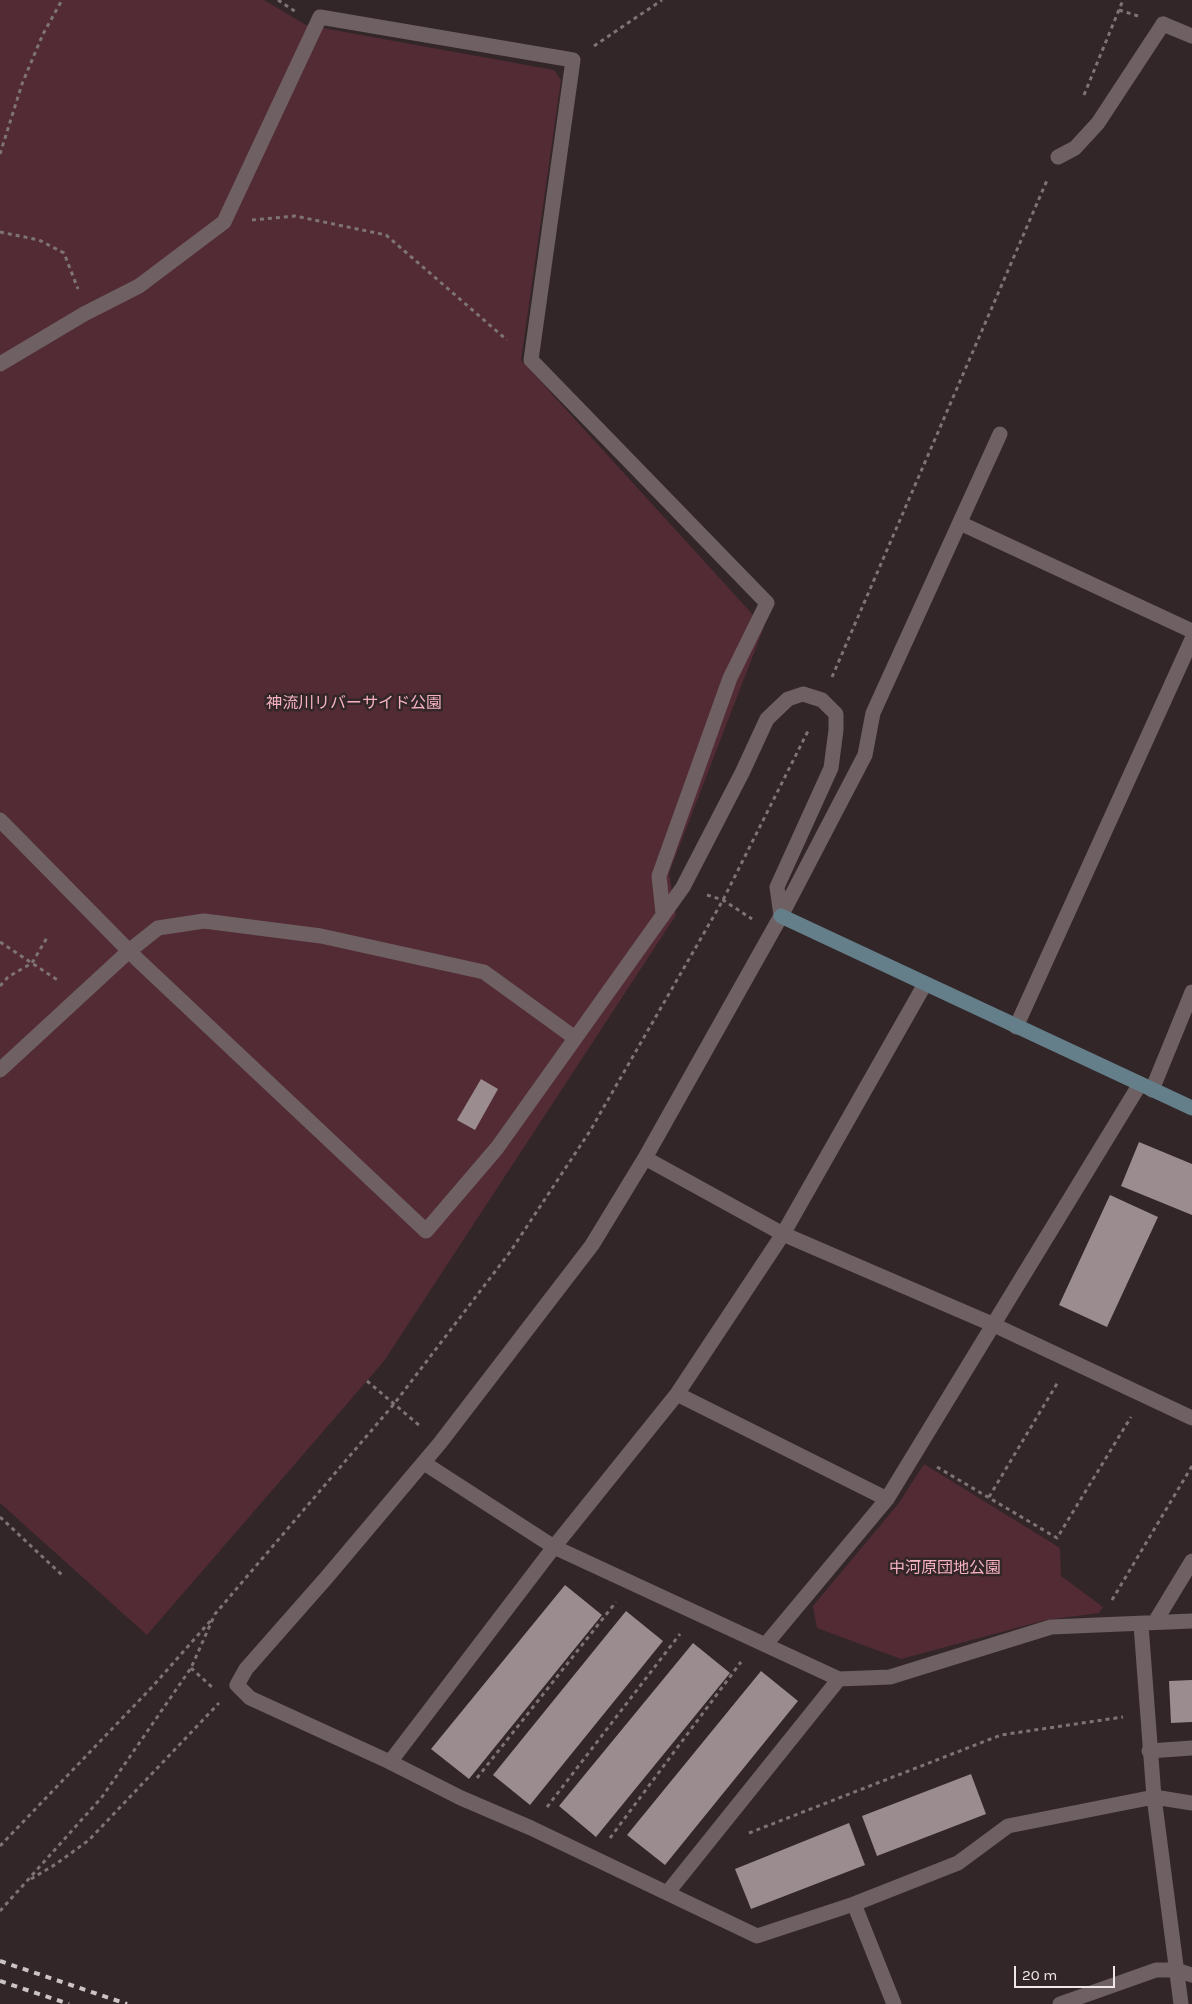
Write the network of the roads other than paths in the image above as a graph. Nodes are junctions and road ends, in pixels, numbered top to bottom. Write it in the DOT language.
graph roads {
  1 [pos="1192,36"];
  2 [pos="1058,158"];
  3 [pos="0,364"];
  4 [pos="1000,434"];
  5 [pos="960,523"];
  6 [pos="1192,631"];
  7 [pos="1192,639"];
  8 [pos="0,820"];
  9 [pos="662,913"];
  10 [pos="782,916"];
  11 [pos="129,951"];
  12 [pos="925,984"];
  13 [pos="1192,992"];
  14 [pos="1016,1027"];
  15 [pos="575,1038"];
  16 [pos="0,1070"];
  17 [pos="1146,1087"];
  18 [pos="1192,1108"];
  19 [pos="645,1158"];
  20 [pos="782,1234"];
  21 [pos="994,1325"];
  22 [pos="677,1394"];
  23 [pos="1192,1418"];
  24 [pos="424,1462"];
  25 [pos="887,1499"];
  26 [pos="554,1548"];
  27 [pos="1192,1561"];
  28 [pos="1192,1621"];
  29 [pos="1148,1624"];
  30 [pos="761,1643"];
  31 [pos="839,1679"];
  32 [pos="1192,1748"];
  33 [pos="1149,1751"];
  34 [pos="390,1762"];
  35 [pos="1154,1797"];
  36 [pos="1192,1803"];
  37 [pos="668,1892"];
  38 [pos="854,1904"];
  39 [pos="1176,1970"];
  40 [pos="1192,1975"];
  41 [pos="894,2004"];
  42 [pos="1060,2004"];
  43 [pos="1181,2004"];
  1 -- 2 [label="street"];
  3 -- 9 [label="street"];
  4 -- 5 [label="street"];
  5 -- 6 [label="street"];
  5 -- 10 [label="street"];
  7 -- 14 [label="street"];
  8 -- 11 [label="street"];
  9 -- 10 [label="street"];
  9 -- 15 [label="street"];
  10 -- 12 [label="street"];
  10 -- 19 [label="street"];
  11 -- 15 [label="street"];
  11 -- 15 [label="street"];
  11 -- 16 [label="street"];
  12 -- 14 [label="street"];
  12 -- 20 [label="street"];
  13 -- 17 [label="street"];
  14 -- 17 [label="street"];
  17 -- 18 [label="street"];
  17 -- 21 [label="street"];
  19 -- 20 [label="street"];
  19 -- 24 [label="street"];
  20 -- 21 [label="street"];
  20 -- 22 [label="street"];
  21 -- 23 [label="street"];
  21 -- 25 [label="street"];
  22 -- 25 [label="street"];
  22 -- 26 [label="street"];
  24 -- 26 [label="street"];
  24 -- 34 [label="street"];
  25 -- 30 [label="street"];
  26 -- 30 [label="street"];
  26 -- 34 [label="street"];
  27 -- 29 [label="street"];
  28 -- 29 [label="street"];
  29 -- 31 [label="street"];
  29 -- 33 [label="street"];
  30 -- 31 [label="street"];
  31 -- 37 [label="street"];
  32 -- 33 [label="street"];
  33 -- 35 [label="street"];
  34 -- 37 [label="street"];
  35 -- 36 [label="street"];
  35 -- 38 [label="street"];
  35 -- 39 [label="street"];
  37 -- 38 [label="street"];
  38 -- 41 [label="street"];
  39 -- 40 [label="street"];
  39 -- 42 [label="street"];
  39 -- 43 [label="street"];
}
